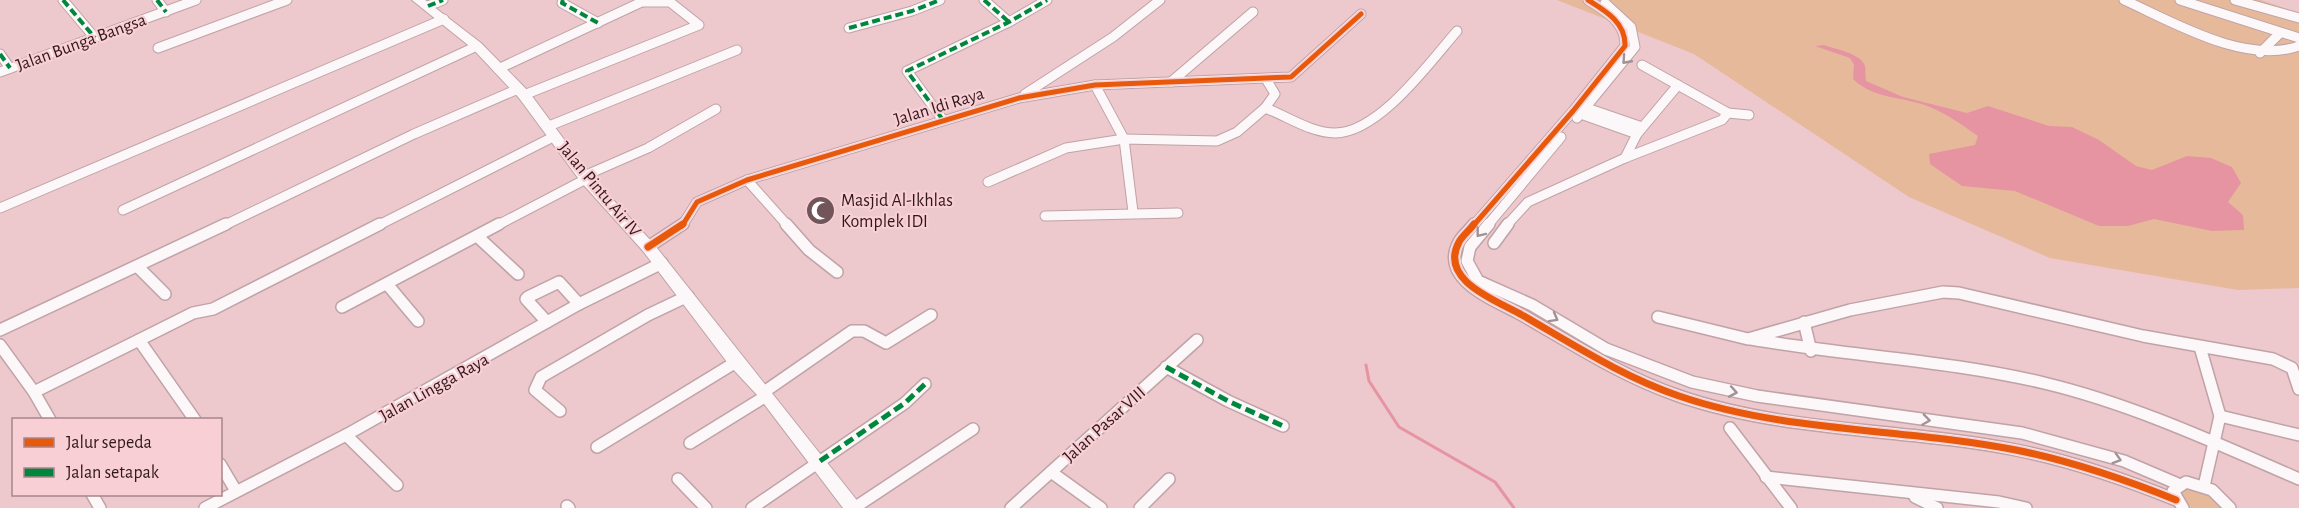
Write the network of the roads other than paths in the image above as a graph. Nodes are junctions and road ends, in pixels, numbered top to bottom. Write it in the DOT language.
graph roads {
  1 [pos="63,0"];
  2 [pos="157,0"];
  3 [pos="196,0"];
  4 [pos="287,0"];
  5 [pos="443,0"];
  6 [pos="563,0"];
  7 [pos="940,0"];
  8 [pos="984,0"];
  9 [pos="1047,0"];
  10 [pos="1160,0"];
  11 [pos="1588,0"];
  12 [pos="1600,0"];
  13 [pos="2124,0"];
  14 [pos="2180,0"];
  15 [pos="2235,0"];
  16 [pos="2251,0"];
  17 [pos="645,1"];
  18 [pos="423,3"];
  19 [pos="166,12"];
  20 [pos="1253,12"];
  21 [pos="1361,14"];
  22 [pos="2299,16"];
  23 [pos="444,19"];
  24 [pos="1009,22"];
  25 [pos="598,23"];
  26 [pos="849,28"];
  27 [pos="1457,32"];
  28 [pos="2278,34"];
  29 [pos="95,38"];
  30 [pos="2299,38"];
  31 [pos="477,46"];
  32 [pos="2299,46"];
  33 [pos="158,48"];
  34 [pos="737,50"];
  35 [pos="2260,53"];
  36 [pos="0,54"];
  37 [pos="1642,65"];
  38 [pos="10,68"];
  39 [pos="498,69"];
  40 [pos="0,72"];
  41 [pos="1266,79"];
  42 [pos="1171,82"];
  43 [pos="1095,85"];
  44 [pos="1678,85"];
  45 [pos="521,92"];
  46 [pos="1019,98"];
  47 [pos="1265,108"];
  48 [pos="716,109"];
  49 [pos="1579,109"];
  50 [pos="1728,113"];
  51 [pos="1749,115"];
  52 [pos="943,120"];
  53 [pos="552,131"];
  54 [pos="1640,131"];
  55 [pos="1124,139"];
  56 [pos="1625,158"];
  57 [pos="1532,164"];
  58 [pos="585,177"];
  59 [pos="747,180"];
  60 [pos="988,182"];
  61 [pos="0,208"];
  62 [pos="123,210"];
  63 [pos="1133,212"];
  64 [pos="1178,213"];
  65 [pos="1045,216"];
  66 [pos="477,236"];
  67 [pos="1494,243"];
  68 [pos="648,247"];
  69 [pos="662,263"];
  70 [pos="138,267"];
  71 [pos="837,272"];
  72 [pos="518,274"];
  73 [pos="387,284"];
  74 [pos="165,294"];
  75 [pos="688,296"];
  76 [pos="579,304"];
  77 [pos="1532,305"];
  78 [pos="342,307"];
  79 [pos="931,315"];
  80 [pos="1523,316"];
  81 [pos="1658,317"];
  82 [pos="418,321"];
  83 [pos="547,322"];
  84 [pos="1804,322"];
  85 [pos="0,330"];
  86 [pos="1748,339"];
  87 [pos="139,340"];
  88 [pos="1197,340"];
  89 [pos="0,345"];
  90 [pos="2199,346"];
  91 [pos="1811,351"];
  92 [pos="736,362"];
  93 [pos="1166,367"];
  94 [pos="925,384"];
  95 [pos="2299,389"];
  96 [pos="34,392"];
  97 [pos="765,394"];
  98 [pos="560,411"];
  99 [pos="2220,416"];
  100 [pos="49,418"];
  101 [pos="194,418"];
  102 [pos="1283,426"];
  103 [pos="1730,428"];
  104 [pos="973,429"];
  105 [pos="346,435"];
  106 [pos="2299,435"];
  107 [pos="690,443"];
  108 [pos="2215,443"];
  109 [pos="597,447"];
  110 [pos="820,461"];
  111 [pos="222,467"];
  112 [pos="1051,472"];
  113 [pos="1766,477"];
  114 [pos="678,479"];
  115 [pos="1169,479"];
  116 [pos="2299,479"];
  117 [pos="2178,484"];
  118 [pos="397,485"];
  119 [pos="2204,486"];
  120 [pos="236,491"];
  121 [pos="1910,495"];
  122 [pos="2179,504"];
  123 [pos="205,508"];
  124 [pos="706,508"];
  125 [pos="752,508"];
  126 [pos="854,508"];
  127 [pos="1011,508"];
  128 [pos="1101,508"];
  129 [pos="1140,508"];
  130 [pos="1791,508"];
  131 [pos="1937,508"];
  132 [pos="2026,508"];
  133 [pos="2230,508"];
  1 -- 29 [label="street"];
  2 -- 19 [label="street"];
  3 -- 19 [label="street, Jalan Bunga Bangsa"];
  4 -- 33 [label="street"];
  5 -- 18 [label="street"];
  6 -- 25 [label="street"];
  7 -- 26 [label="street"];
  8 -- 24 [label="street"];
  9 -- 24 [label="street"];
  10 -- 46 [label="street"];
  11 -- 49 [label="street"];
  12 -- 49 [label="street, one-way"];
  13 -- 35 [label="street"];
  14 -- 28 [label="street"];
  15 -- 22 [label="street"];
  16 -- 22 [label="street"];
  17 -- 25 [label="street"];
  17 -- 45 [label="street"];
  18 -- 23 [label="main road, Jalan Pintu Air IV"];
  19 -- 29 [label="street, Jalan Bunga Bangsa"];
  20 -- 42 [label="street"];
  21 -- 41 [label="street, Jalan Idi Raya"];
  23 -- 31 [label="main road, Jalan Pintu Air IV"];
  23 -- 61 [label="street"];
  24 -- 52 [label="street"];
  25 -- 39 [label="street"];
  27 -- 47 [label="street"];
  28 -- 30 [label="street"];
  28 -- 35 [label="street"];
  29 -- 38 [label="street, Jalan Bunga Bangsa"];
  31 -- 39 [label="main road, Jalan Pintu Air IV"];
  31 -- 62 [label="street"];
  32 -- 35 [label="street"];
  34 -- 53 [label="street"];
  36 -- 38 [label="street"];
  37 -- 44 [label="street"];
  38 -- 40 [label="street, Jalan Bunga Bangsa"];
  39 -- 45 [label="main road, Jalan Pintu Air IV"];
  41 -- 42 [label="street, Jalan Idi Raya"];
  41 -- 47 [label="street"];
  42 -- 43 [label="street, Jalan Idi Raya"];
  43 -- 46 [label="street, Jalan Idi Raya"];
  43 -- 55 [label="street"];
  44 -- 50 [label="street"];
  44 -- 54 [label="street"];
  45 -- 53 [label="main road, Jalan Pintu Air IV"];
  45 -- 70 [label="street"];
  46 -- 52 [label="street, Jalan Idi Raya"];
  47 -- 55 [label="street"];
  48 -- 58 [label="street"];
  49 -- 54 [label="street"];
  49 -- 57 [label="street"];
  50 -- 51 [label="street"];
  50 -- 56 [label="street"];
  52 -- 59 [label="street, Jalan Idi Raya"];
  53 -- 58 [label="main road, Jalan Pintu Air IV"];
  53 -- 87 [label="street"];
  54 -- 56 [label="street"];
  55 -- 60 [label="street"];
  55 -- 63 [label="street"];
  56 -- 67 [label="street"];
  57 -- 77 [label="street, one-way"];
  57 -- 80 [label="street"];
  58 -- 66 [label="street"];
  58 -- 68 [label="main road, Jalan Pintu Air IV"];
  59 -- 68 [label="street, Jalan Idi Raya"];
  59 -- 71 [label="street"];
  63 -- 64 [label="street"];
  63 -- 65 [label="street"];
  66 -- 72 [label="street"];
  66 -- 73 [label="street"];
  68 -- 69 [label="main road, Jalan Pintu Air IV"];
  69 -- 75 [label="main road, Jalan Pintu Air IV"];
  69 -- 76 [label="street, Jalan Lingga Raya"];
  70 -- 74 [label="street"];
  70 -- 85 [label="street"];
  73 -- 78 [label="street"];
  73 -- 82 [label="street"];
  75 -- 92 [label="main road, Jalan Pintu Air IV"];
  75 -- 98 [label="street"];
  76 -- 83 [label="street, Jalan Lingga Raya"];
  76 -- 83 [label="street"];
  77 -- 80 [label="street"];
  77 -- 117 [label="street, one-way"];
  79 -- 97 [label="street"];
  80 -- 122 [label="street"];
  81 -- 86 [label="street"];
  83 -- 105 [label="street, Jalan Lingga Raya"];
  84 -- 86 [label="street"];
  84 -- 90 [label="street"];
  84 -- 91 [label="street"];
  86 -- 91 [label="street"];
  87 -- 96 [label="street"];
  87 -- 101 [label="street"];
  88 -- 93 [label="street, Jalan Pasar VIII"];
  89 -- 96 [label="street"];
  90 -- 95 [label="street"];
  90 -- 99 [label="street"];
  91 -- 108 [label="street"];
  92 -- 97 [label="main road, Jalan Pintu Air IV"];
  92 -- 109 [label="street"];
  93 -- 102 [label="street"];
  93 -- 112 [label="street, Jalan Pasar VIII"];
  94 -- 110 [label="street"];
  96 -- 100 [label="street"];
  97 -- 107 [label="street"];
  97 -- 110 [label="main road, Jalan Pintu Air IV"];
  99 -- 106 [label="street"];
  99 -- 108 [label="street"];
  103 -- 113 [label="street"];
  104 -- 126 [label="street"];
  105 -- 118 [label="street"];
  105 -- 120 [label="street, Jalan Lingga Raya"];
  108 -- 116 [label="street"];
  108 -- 119 [label="street"];
  110 -- 125 [label="street"];
  110 -- 126 [label="main road, Jalan Pintu Air IV"];
  111 -- 120 [label="street"];
  112 -- 127 [label="street, Jalan Pasar VIII"];
  112 -- 128 [label="street"];
  113 -- 121 [label="street"];
  113 -- 130 [label="street"];
  114 -- 124 [label="street"];
  115 -- 129 [label="street"];
  117 -- 119 [label="street"];
  117 -- 122 [label="street"];
  119 -- 133 [label="street"];
  120 -- 123 [label="street, Jalan Lingga Raya"];
  121 -- 131 [label="street"];
  121 -- 132 [label="street"];
}
